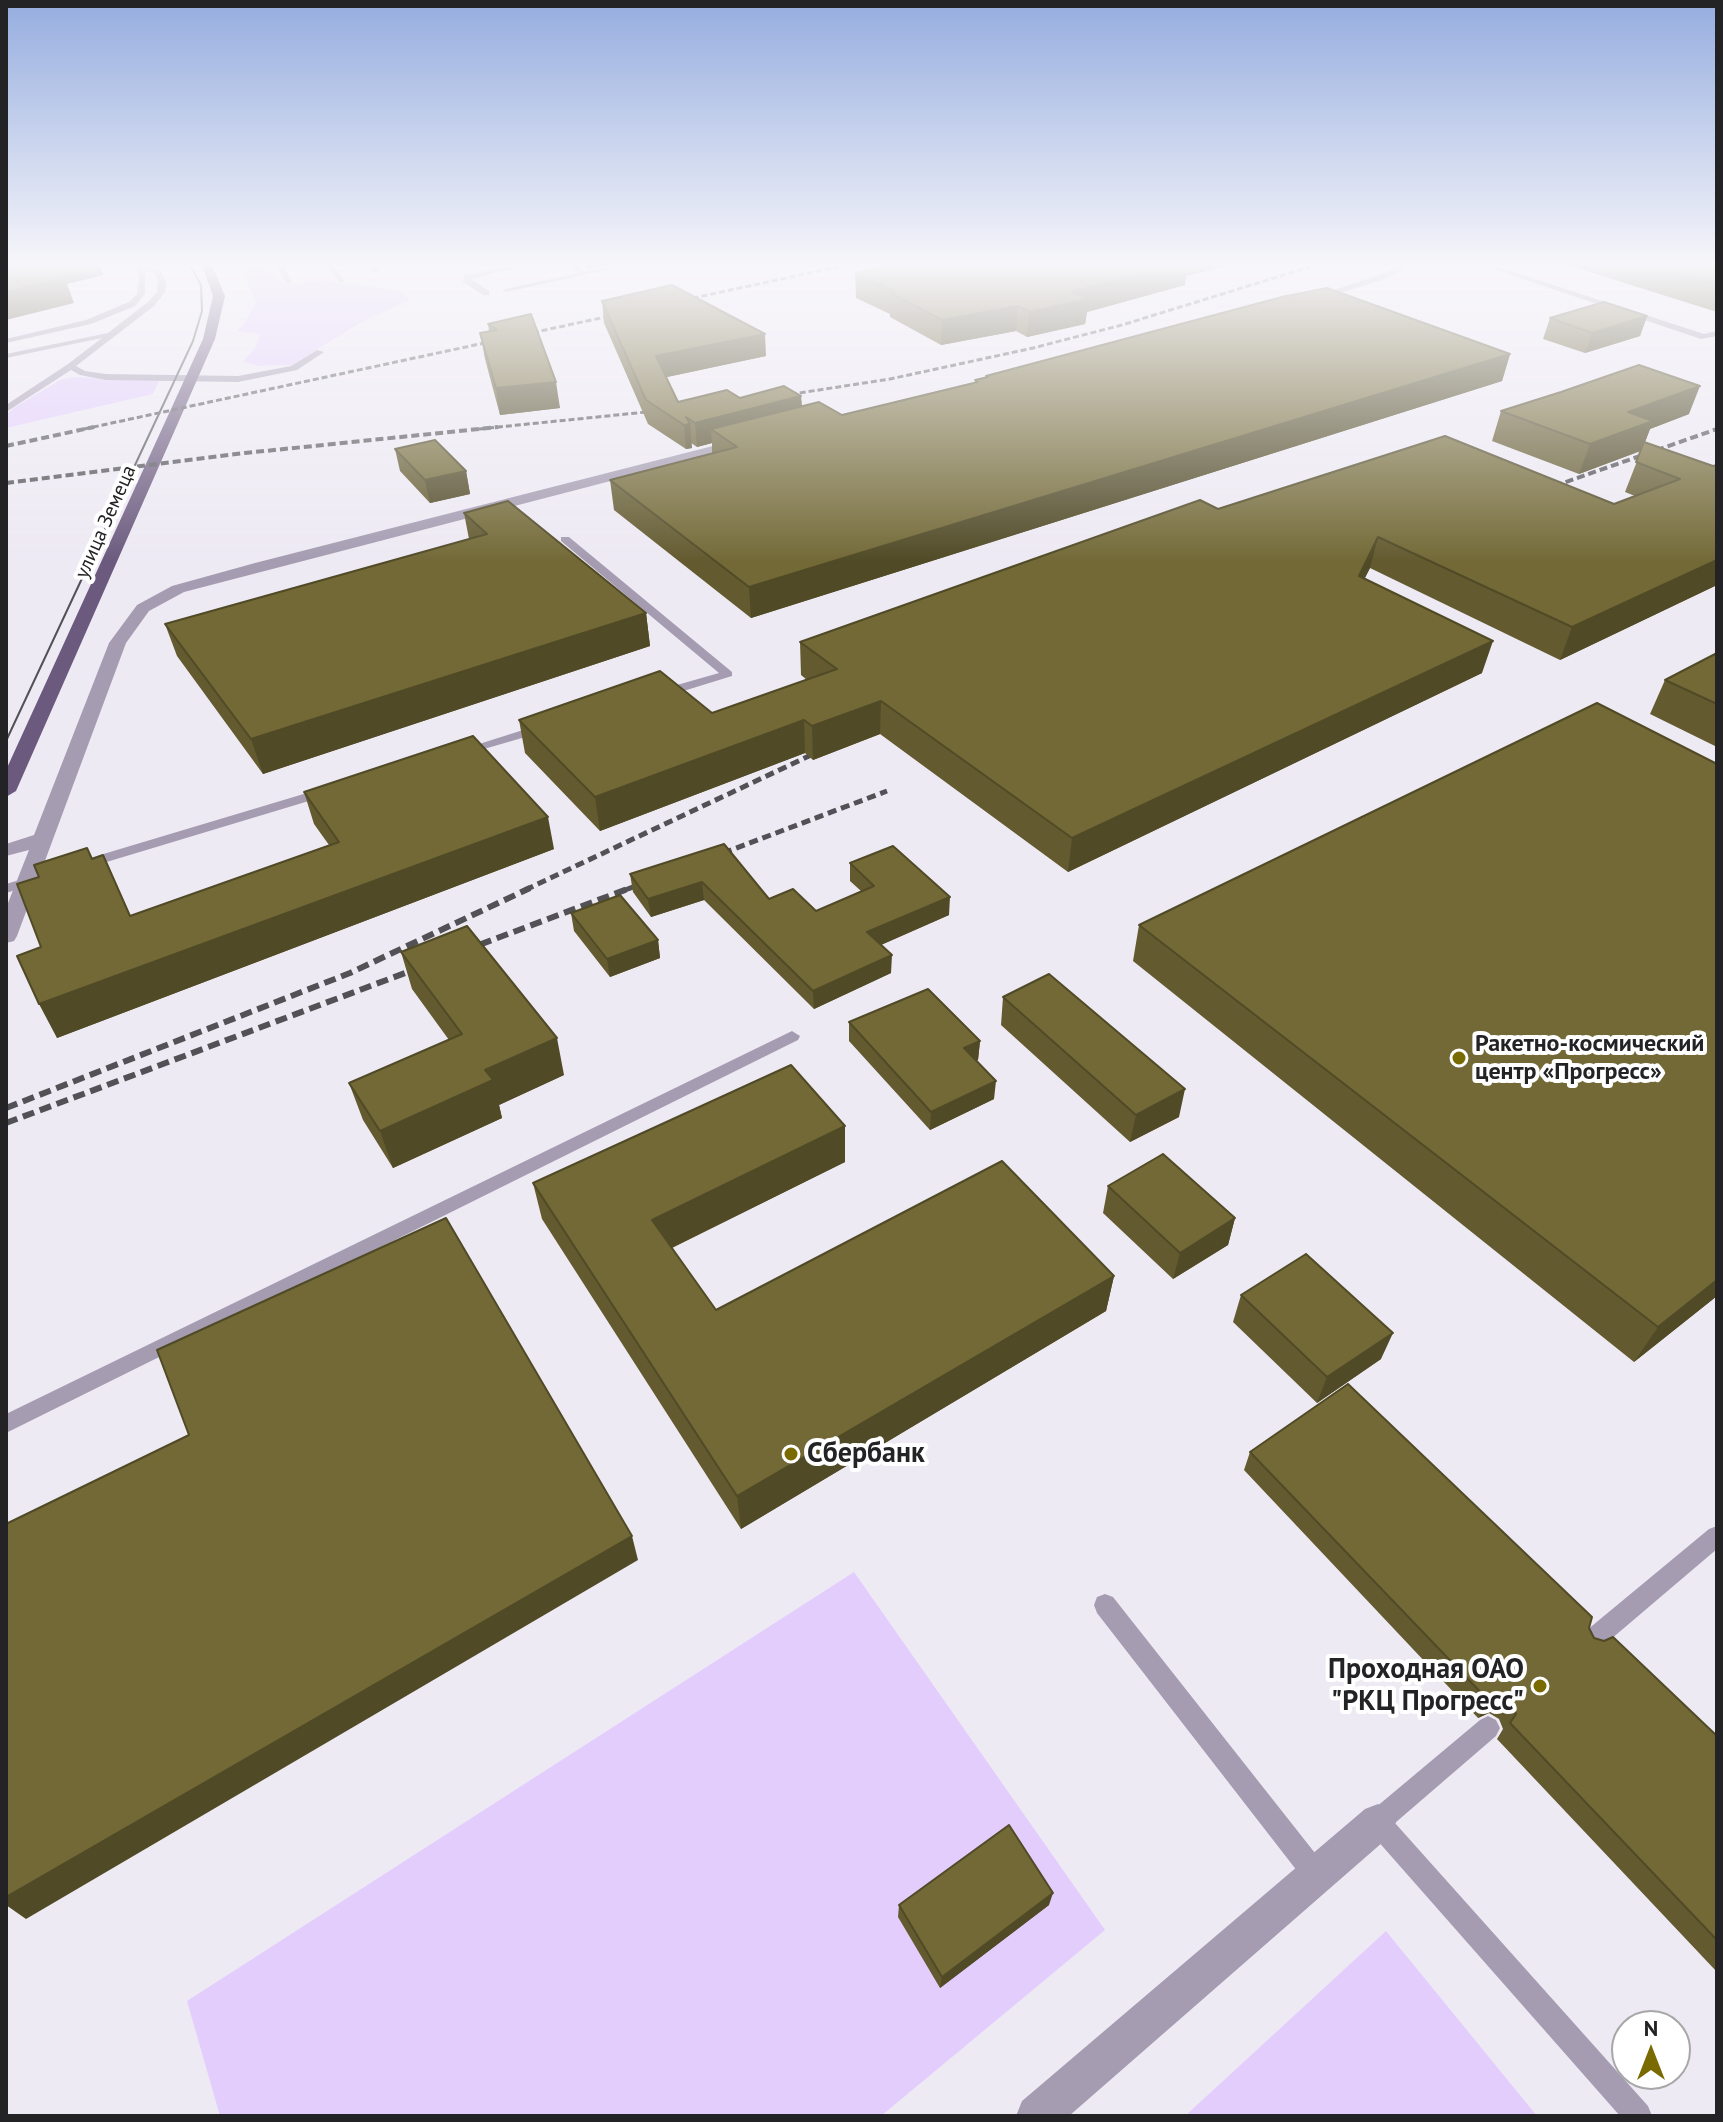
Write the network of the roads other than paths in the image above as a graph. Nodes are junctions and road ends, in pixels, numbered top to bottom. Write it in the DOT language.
graph roads {
  1 [pos="74,364"];
  2 [pos="198,364"];
  3 [pos="300,364"];
  4 [pos="71,366"];
  5 [pos="6,409"];
  6 [pos="767,436"];
  7 [pos="565,539"];
  8 [pos="652,696"];
  9 [pos="561,723"];
  10 [pos="439,758"];
  11 [pos="347,785"];
  12 [pos="6,791"];
  13 [pos="44,839"];
  14 [pos="6,850"];
  15 [pos="74,867"];
  16 [pos="36,879"];
  17 [pos="6,889"];
  18 [pos="6,936"];
  19 [pos="792,1036"];
  20 [pos="6,1424"];
  21 [pos="1717,1536"];
  22 [pos="1105,1605"];
  23 [pos="1589,1643"];
  24 [pos="1488,1728"];
  25 [pos="1378,1822"];
  26 [pos="1317,1876"];
  27 [pos="1037,2116"];
  28 [pos="1638,2116"];
  1 -- 4 [label="lane"];
  2 -- 12 [label="main road, улица Земеца"];
  3 -- 4 [label="lane"];
  4 -- 5 [label="lane"];
  6 -- 13 [label="street"];
  7 -- 8 [label="lane"];
  9 -- 10 [label="lane"];
  11 -- 15 [label="lane"];
  13 -- 14 [label="street"];
  13 -- 16 [label="street"];
  16 -- 17 [label="lane"];
  16 -- 18 [label="street"];
  19 -- 20 [label="lane"];
  21 -- 23 [label="lane"];
  22 -- 26 [label="lane"];
  24 -- 25 [label="lane"];
  25 -- 26 [label="street"];
  25 -- 28 [label="lane"];
  26 -- 27 [label="street"];
}
